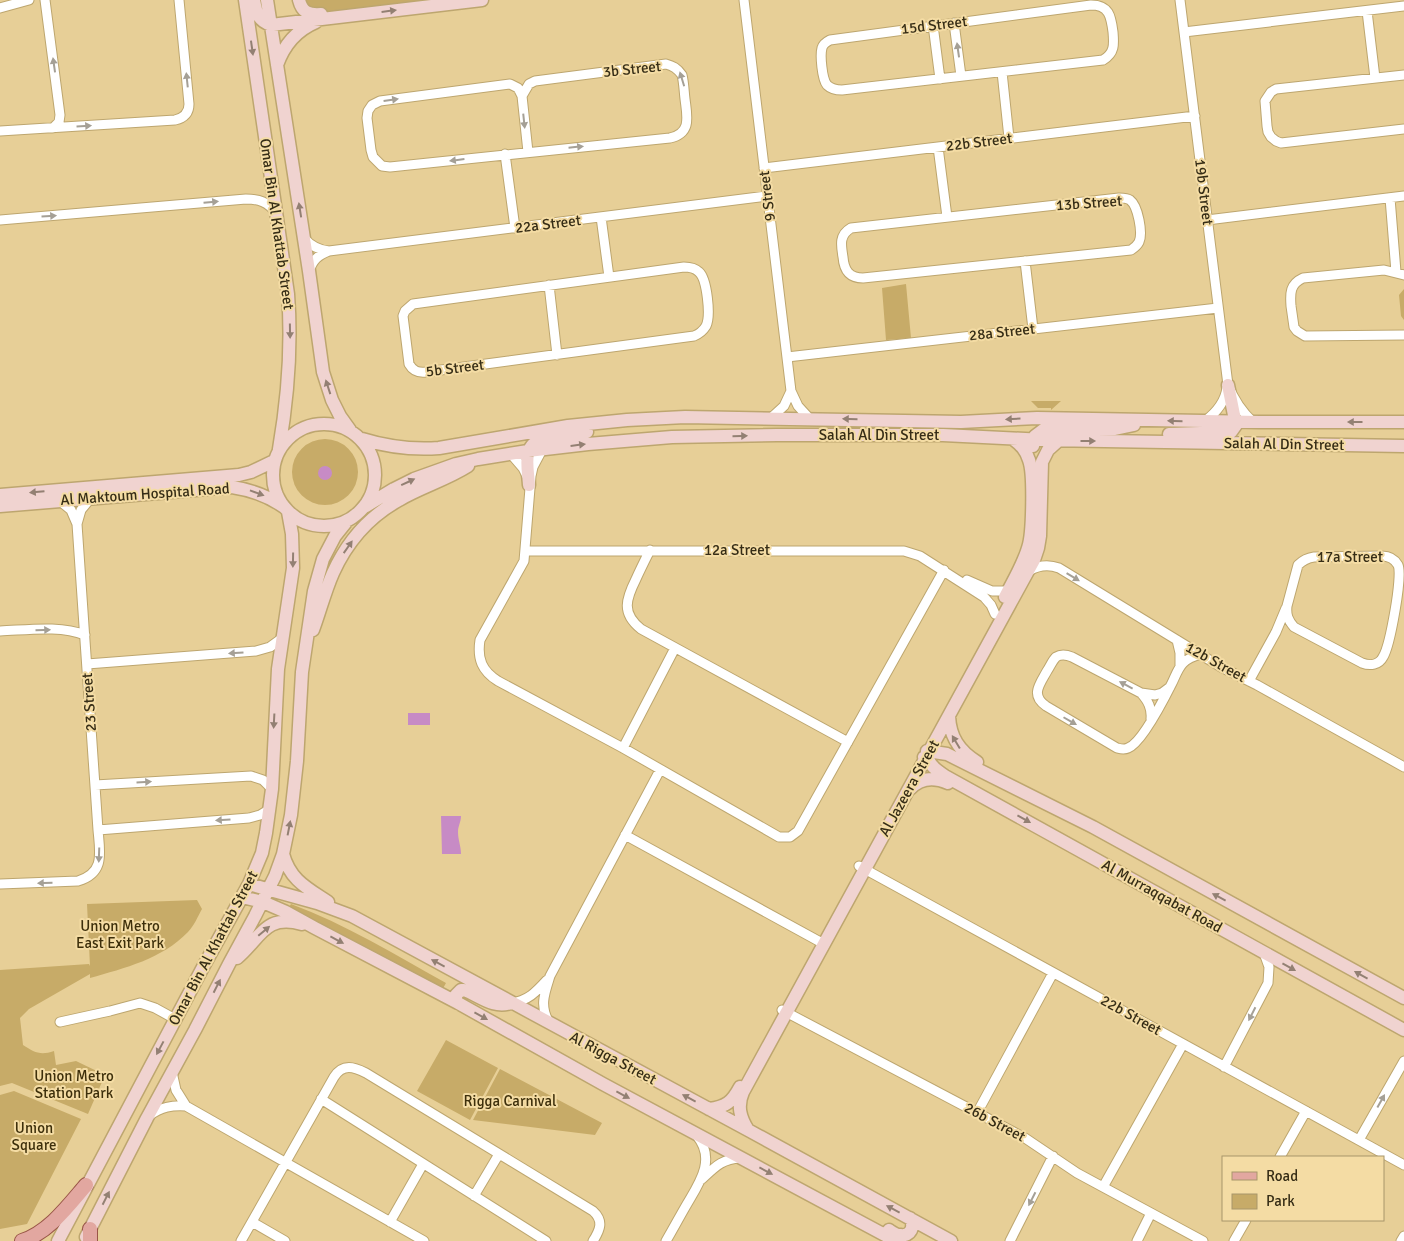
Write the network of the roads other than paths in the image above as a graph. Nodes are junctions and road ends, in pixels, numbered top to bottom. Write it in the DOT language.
graph roads {
  1 [pos="28,0"];
  2 [pos="45,0"];
  3 [pos="179,0"];
  4 [pos="245,0"];
  5 [pos="254,0"];
  6 [pos="267,0"];
  7 [pos="299,0"];
  8 [pos="482,0"];
  9 [pos="744,0"];
  10 [pos="1180,0"];
  11 [pos="1404,6"];
  12 [pos="0,8"];
  13 [pos="1367,11"];
  14 [pos="370,13"];
  15 [pos="329,18"];
  16 [pos="954,23"];
  17 [pos="271,25"];
  18 [pos="933,25"];
  19 [pos="1184,32"];
  20 [pos="277,65"];
  21 [pos="1002,72"];
  22 [pos="1404,74"];
  23 [pos="961,76"];
  24 [pos="1375,78"];
  25 [pos="940,79"];
  26 [pos="522,96"];
  27 [pos="1195,116"];
  28 [pos="53,128"];
  29 [pos="1404,129"];
  30 [pos="0,131"];
  31 [pos="1009,138"];
  32 [pos="938,147"];
  33 [pos="528,152"];
  34 [pos="505,154"];
  35 [pos="764,168"];
  36 [pos="767,196"];
  37 [pos="1404,196"];
  38 [pos="1390,198"];
  39 [pos="277,214"];
  40 [pos="601,217"];
  41 [pos="947,217"];
  42 [pos="0,220"];
  43 [pos="1207,220"];
  44 [pos="515,228"];
  45 [pos="304,238"];
  46 [pos="329,251"];
  47 [pos="1025,261"];
  48 [pos="309,271"];
  49 [pos="1400,274"];
  50 [pos="609,277"];
  51 [pos="549,285"];
  52 [pos="1218,308"];
  53 [pos="1033,329"];
  54 [pos="1404,335"];
  55 [pos="557,355"];
  56 [pos="787,357"];
  57 [pos="1228,385"];
  58 [pos="791,391"];
  59 [pos="772,417"];
  60 [pos="809,418"];
  61 [pos="1148,420"];
  62 [pos="616,421"];
  63 [pos="1204,422"];
  64 [pos="1236,422"];
  65 [pos="1253,422"];
  66 [pos="1404,422"];
  67 [pos="350,430"];
  68 [pos="362,439"];
  69 [pos="1013,439"];
  70 [pos="1033,440"];
  71 [pos="1058,441"];
  72 [pos="1120,441"];
  73 [pos="1404,446"];
  74 [pos="542,450"];
  75 [pos="528,451"];
  76 [pos="511,454"];
  77 [pos="277,455"];
  78 [pos="478,459"];
  79 [pos="1032,472"];
  80 [pos="529,485"];
  81 [pos="0,495"];
  82 [pos="90,499"];
  83 [pos="59,501"];
  84 [pos="0,506"];
  85 [pos="366,506"];
  86 [pos="286,510"];
  87 [pos="347,521"];
  88 [pos="77,524"];
  89 [pos="650,550"];
  90 [pos="526,551"];
  91 [pos="944,570"];
  92 [pos="1029,571"];
  93 [pos="1008,591"];
  94 [pos="1287,606"];
  95 [pos="995,614"];
  96 [pos="1294,627"];
  97 [pos="0,631"];
  98 [pos="1276,632"];
  99 [pos="85,635"];
  100 [pos="282,638"];
  101 [pos="1177,640"];
  102 [pos="675,648"];
  103 [pos="1201,654"];
  104 [pos="304,656"];
  105 [pos="87,664"];
  106 [pos="1180,666"];
  107 [pos="959,680"];
  108 [pos="1249,680"];
  109 [pos="1170,687"];
  110 [pos="1141,693"];
  111 [pos="949,716"];
  112 [pos="1151,722"];
  113 [pos="848,742"];
  114 [pos="623,748"];
  115 [pos="927,756"];
  116 [pos="915,762"];
  117 [pos="1404,767"];
  118 [pos="660,770"];
  119 [pos="1002,782"];
  120 [pos="95,785"];
  121 [pos="272,789"];
  122 [pos="908,791"];
  123 [pos="986,798"];
  124 [pos="1002,807"];
  125 [pos="270,809"];
  126 [pos="1093,827"];
  127 [pos="98,830"];
  128 [pos="625,835"];
  129 [pos="283,854"];
  130 [pos="862,868"];
  131 [pos="0,884"];
  132 [pos="249,884"];
  133 [pos="265,896"];
  134 [pos="242,897"];
  135 [pos="352,916"];
  136 [pos="315,928"];
  137 [pos="821,942"];
  138 [pos="1264,953"];
  139 [pos="229,964"];
  140 [pos="1054,973"];
  141 [pos="550,976"];
  142 [pos="1404,998"];
  143 [pos="458,1003"];
  144 [pos="511,1003"];
  145 [pos="784,1011"];
  146 [pos="175,1019"];
  147 [pos="60,1022"];
  148 [pos="551,1024"];
  149 [pos="1404,1030"];
  150 [pos="1183,1044"];
  151 [pos="1404,1061"];
  152 [pos="1224,1067"];
  153 [pos="172,1072"];
  154 [pos="321,1099"];
  155 [pos="186,1106"];
  156 [pos="709,1109"];
  157 [pos="1306,1111"];
  158 [pos="977,1113"];
  159 [pos="147,1118"];
  160 [pos="748,1130"];
  161 [pos="696,1135"];
  162 [pos="1359,1140"];
  163 [pos="499,1154"];
  164 [pos="1053,1156"];
  165 [pos="1281,1156"];
  166 [pos="740,1158"];
  167 [pos="285,1162"];
  168 [pos="423,1164"];
  169 [pos="1404,1165"];
  170 [pos="702,1179"];
  171 [pos="86,1185"];
  172 [pos="1103,1187"];
  173 [pos="474,1196"];
  174 [pos="838,1209"];
  175 [pos="1151,1213"];
  176 [pos="910,1218"];
  177 [pos="1245,1221"];
  178 [pos="252,1222"];
  179 [pos="390,1222"];
  180 [pos="1404,1236"];
  181 [pos="88,1237"];
  182 [pos="22,1241"];
  183 [pos="58,1241"];
  184 [pos="242,1241"];
  185 [pos="285,1241"];
  186 [pos="424,1241"];
  187 [pos="546,1241"];
  188 [pos="593,1241"];
  189 [pos="666,1241"];
  190 [pos="896,1241"];
  191 [pos="951,1241"];
  192 [pos="1010,1241"];
  193 [pos="1137,1241"];
  194 [pos="1203,1241"];
  195 [pos="1234,1241"];
  196 [pos="1401,1241"];
  1 -- 12 [label="street"];
  28 -- 2 [label="street, one-way"];
  28 -- 3 [label="street, one-way"];
  4 -- 39 [label="main road, Omar Bin Al Khattab Street, one-way"];
  5 -- 17 [label="main road"];
  6 -- 17 [label="main road, Omar Bin Al Khattab Street"];
  7 -- 14 [label="main road"];
  14 -- 8 [label="main road, one-way"];
  9 -- 35 [label="street, 9 Street"];
  10 -- 19 [label="street, 19b Street"];
  11 -- 13 [label="street"];
  13 -- 19 [label="street"];
  13 -- 24 [label="street"];
  14 -- 15 [label="main road"];
  15 -- 17 [label="main road"];
  15 -- 20 [label="main road"];
  16 -- 18 [label="street, 15d Street"];
  16 -- 21 [label="street, 15d Street"];
  23 -- 16 [label="street, one-way"];
  17 -- 20 [label="main road, Omar Bin Al Khattab Street"];
  18 -- 25 [label="street"];
  18 -- 25 [label="street, 15d Street"];
  19 -- 27 [label="street, 19b Street"];
  45 -- 20 [label="main road, Omar Bin Al Khattab Street, one-way"];
  21 -- 23 [label="street, 15d Street"];
  21 -- 31 [label="street"];
  22 -- 24 [label="street"];
  23 -- 25 [label="street, 15d Street"];
  24 -- 29 [label="street"];
  26 -- 33 [label="street, one-way"];
  33 -- 26 [label="street, 3b Street, one-way"];
  34 -- 26 [label="street, 3b Street, one-way"];
  27 -- 31 [label="street, 22b Street"];
  27 -- 43 [label="street, 19b Street"];
  28 -- 30 [label="street"];
  31 -- 32 [label="street, 22b Street"];
  32 -- 35 [label="street, 22b Street"];
  32 -- 41 [label="street"];
  33 -- 34 [label="street, 3b Street"];
  34 -- 44 [label="street"];
  35 -- 36 [label="street, 9 Street"];
  36 -- 40 [label="street, 22a Street"];
  36 -- 56 [label="street, 9 Street"];
  37 -- 38 [label="street"];
  38 -- 43 [label="street"];
  38 -- 49 [label="street"];
  42 -- 39 [label="street, one-way"];
  39 -- 77 [label="main road, Omar Bin Al Khattab Street, one-way"];
  40 -- 44 [label="street, 22a Street"];
  40 -- 50 [label="street"];
  41 -- 47 [label="street, 13b Street"];
  41 -- 47 [label="street, 13b Street"];
  43 -- 52 [label="street, 19b Street"];
  44 -- 46 [label="street, 22a Street"];
  45 -- 46 [label="street"];
  45 -- 48 [label="main road, Omar Bin Al Khattab Street"];
  46 -- 48 [label="street"];
  47 -- 53 [label="street"];
  67 -- 48 [label="main road, Omar Bin Al Khattab Street, one-way"];
  49 -- 54 [label="street"];
  50 -- 51 [label="street, 5b Street"];
  50 -- 55 [label="street, 5b Street"];
  51 -- 55 [label="street"];
  51 -- 55 [label="street, 5b Street"];
  52 -- 53 [label="street, 28a Street"];
  52 -- 57 [label="street, 19b Street"];
  53 -- 56 [label="street, 28a Street"];
  56 -- 58 [label="street, 9 Street"];
  57 -- 63 [label="street, 19b Street"];
  57 -- 64 [label="main road"];
  57 -- 65 [label="street, 19b Street"];
  58 -- 59 [label="street"];
  58 -- 60 [label="street, 9 Street"];
  59 -- 60 [label="main road, Salah Al Din Street"];
  59 -- 62 [label="main road, Salah Al Din Street"];
  61 -- 60 [label="main road, Salah Al Din Street, one-way"];
  63 -- 61 [label="main road, Salah Al Din Street, one-way"];
  61 -- 70 [label="main road"];
  62 -- 68 [label="main road, Salah Al Din Street"];
  62 -- 75 [label="main road"];
  63 -- 64 [label="main road, Salah Al Din Street"];
  64 -- 65 [label="main road, Salah Al Din Street"];
  64 -- 72 [label="main road"];
  66 -- 65 [label="main road, Salah Al Din Street, one-way"];
  67 -- 68 [label="main road"];
  67 -- 77 [label="main road"];
  68 -- 85 [label="main road"];
  69 -- 70 [label="main road, Salah Al Din Street"];
  74 -- 69 [label="main road, Salah Al Din Street, one-way"];
  69 -- 79 [label="main road, Al Jazeera Street"];
  70 -- 71 [label="main road, Salah Al Din Street"];
  70 -- 79 [label="main road"];
  71 -- 72 [label="main road, Salah Al Din Street, one-way"];
  71 -- 92 [label="main road, Al Jazeera Street"];
  72 -- 73 [label="main road, Salah Al Din Street"];
  74 -- 75 [label="main road, Salah Al Din Street"];
  74 -- 80 [label="street"];
  75 -- 76 [label="main road, Salah Al Din Street"];
  75 -- 80 [label="main road"];
  76 -- 78 [label="main road, Salah Al Din Street"];
  76 -- 80 [label="street"];
  77 -- 81 [label="main road, Al Maktoum Hospital Road, one-way"];
  77 -- 86 [label="main road"];
  85 -- 78 [label="main road, Salah Al Din Street, one-way"];
  104 -- 78 [label="main road, one-way"];
  79 -- 93 [label="main road, Al Jazeera Street"];
  80 -- 90 [label="street"];
  82 -- 83 [label="main road, Al Maktoum Hospital Road"];
  82 -- 86 [label="main road, Al Maktoum Hospital Road, one-way"];
  82 -- 88 [label="street, 23 Street"];
  83 -- 84 [label="main road, Al Maktoum Hospital Road"];
  83 -- 88 [label="street, 23 Street"];
  85 -- 87 [label="main road"];
  86 -- 87 [label="main road"];
  86 -- 100 [label="main road, Omar Bin Al Khattab Street, one-way"];
  87 -- 104 [label="main road, Omar Bin Al Khattab Street"];
  88 -- 99 [label="street, 23 Street"];
  89 -- 90 [label="street, 12a Street"];
  89 -- 91 [label="street, 12a Street"];
  89 -- 102 [label="street"];
  90 -- 114 [label="street"];
  91 -- 93 [label="street, 12a Street"];
  91 -- 95 [label="street, 12a Street"];
  91 -- 113 [label="street"];
  92 -- 101 [label="street, 12b Street, one-way"];
  92 -- 111 [label="main road, Al Jazeera Street"];
  93 -- 95 [label="main road, Al Jazeera Street"];
  94 -- 96 [label="street"];
  94 -- 96 [label="street, 17a Street"];
  94 -- 98 [label="street, 17a Street"];
  95 -- 107 [label="main road, Al Jazeera Street"];
  96 -- 98 [label="street"];
  97 -- 99 [label="street, one-way"];
  98 -- 108 [label="street, 17a Street"];
  99 -- 105 [label="street, 23 Street"];
  100 -- 105 [label="street, one-way"];
  100 -- 121 [label="main road, Omar Bin Al Khattab Street, one-way"];
  101 -- 103 [label="street, 12b Street"];
  101 -- 106 [label="street"];
  102 -- 113 [label="street"];
  102 -- 114 [label="street"];
  103 -- 106 [label="street"];
  103 -- 108 [label="street, 12b Street"];
  129 -- 104 [label="main road, Omar Bin Al Khattab Street, one-way"];
  105 -- 120 [label="street, 23 Street"];
  106 -- 109 [label="street"];
  107 -- 115 [label="main road"];
  107 -- 116 [label="main road, Al Jazeera Street"];
  108 -- 117 [label="street, 12b Street"];
  109 -- 110 [label="street"];
  109 -- 112 [label="street"];
  110 -- 112 [label="street"];
  110 -- 112 [label="street, one-way"];
  111 -- 115 [label="main road, Al Jazeera Street"];
  119 -- 111 [label="main road, one-way"];
  113 -- 118 [label="street"];
  114 -- 118 [label="street"];
  115 -- 116 [label="main road, Al Murraqqabat Road"];
  115 -- 119 [label="main road, Al Murraqqabat Road"];
  115 -- 122 [label="main road, Al Jazeera Street"];
  115 -- 123 [label="main road, Al Murraqqabat Road"];
  116 -- 130 [label="main road, Al Jazeera Street"];
  118 -- 128 [label="street"];
  119 -- 126 [label="main road, Al Murraqqabat Road"];
  120 -- 121 [label="street, one-way"];
  120 -- 127 [label="street, 23 Street"];
  121 -- 125 [label="main road, Omar Bin Al Khattab Street"];
  122 -- 123 [label="main road"];
  122 -- 130 [label="main road, Al Jazeera Street"];
  123 -- 124 [label="main road, Al Murraqqabat Road"];
  124 -- 126 [label="main road"];
  124 -- 138 [label="main road, Al Murraqqabat Road, one-way"];
  125 -- 127 [label="street, one-way"];
  125 -- 132 [label="main road, Omar Bin Al Khattab Street"];
  142 -- 126 [label="main road, Al Murraqqabat Road, one-way"];
  127 -- 131 [label="street, 23 Street, one-way"];
  128 -- 137 [label="street"];
  128 -- 141 [label="street"];
  129 -- 133 [label="main road, Omar Bin Al Khattab Street"];
  129 -- 135 [label="main road"];
  130 -- 137 [label="main road, Al Jazeera Street"];
  130 -- 140 [label="street, 22b Street"];
  132 -- 133 [label="main road"];
  132 -- 134 [label="main road, Omar Bin Al Khattab Street"];
  133 -- 134 [label="main road"];
  133 -- 135 [label="main road, Al Rigga Street"];
  133 -- 136 [label="main road, Al Rigga Street"];
  133 -- 139 [label="main road, Omar Bin Al Khattab Street"];
  134 -- 146 [label="main road, Omar Bin Al Khattab Street"];
  144 -- 135 [label="main road, Al Rigga Street, one-way"];
  139 -- 136 [label="main road, one-way"];
  136 -- 143 [label="main road, Al Rigga Street, one-way"];
  137 -- 145 [label="main road, Al Jazeera Street"];
  138 -- 149 [label="main road, Al Murraqqabat Road, one-way"];
  138 -- 152 [label="street, one-way"];
  153 -- 139 [label="main road, Omar Bin Al Khattab Street, one-way"];
  140 -- 150 [label="street, 22b Street"];
  140 -- 158 [label="street"];
  141 -- 144 [label="street"];
  141 -- 148 [label="street"];
  143 -- 144 [label="main road"];
  143 -- 161 [label="main road, Al Rigga Street, one-way"];
  144 -- 148 [label="main road, Al Rigga Street"];
  145 -- 156 [label="main road, Al Jazeera Street"];
  145 -- 158 [label="street, 26b Street"];
  145 -- 160 [label="main road, Al Jazeera Street"];
  146 -- 147 [label="street"];
  146 -- 171 [label="main road, Omar Bin Al Khattab Street, one-way"];
  156 -- 148 [label="main road, Al Rigga Street, one-way"];
  150 -- 152 [label="street, 22b Street"];
  150 -- 172 [label="street"];
  162 -- 151 [label="street, one-way"];
  152 -- 157 [label="street, 22b Street"];
  153 -- 155 [label="street"];
  153 -- 159 [label="main road, Omar Bin Al Khattab Street"];
  154 -- 163 [label="street"];
  154 -- 167 [label="street"];
  154 -- 168 [label="street"];
  155 -- 159 [label="street"];
  155 -- 167 [label="street"];
  156 -- 160 [label="main road, Al Rigga Street"];
  157 -- 162 [label="street, 22b Street"];
  157 -- 165 [label="street"];
  158 -- 164 [label="street, 26b Street"];
  181 -- 159 [label="main road, Omar Bin Al Khattab Street, one-way"];
  176 -- 160 [label="main road, Al Rigga Street, one-way"];
  161 -- 166 [label="main road, Al Rigga Street"];
  161 -- 170 [label="street"];
  162 -- 169 [label="street, 22b Street"];
  163 -- 173 [label="street"];
  163 -- 188 [label="street"];
  164 -- 172 [label="street, 26b Street"];
  164 -- 192 [label="street, one-way"];
  166 -- 170 [label="street"];
  166 -- 174 [label="main road, Al Rigga Street, one-way"];
  167 -- 178 [label="street"];
  167 -- 179 [label="street"];
  168 -- 173 [label="street"];
  168 -- 179 [label="street"];
  170 -- 189 [label="street"];
  171 -- 182 [label="main road"];
  171 -- 183 [label="main road, Omar Bin Al Khattab Street"];
  172 -- 175 [label="street, 26b Street"];
  173 -- 187 [label="street"];
  174 -- 176 [label="main road"];
  174 -- 190 [label="main road, Al Rigga Street"];
  175 -- 193 [label="street"];
  175 -- 194 [label="street, 26b Street"];
  176 -- 191 [label="main road, Al Rigga Street"];
  177 -- 195 [label="street"];
  178 -- 184 [label="street"];
  178 -- 185 [label="street"];
  179 -- 186 [label="street"];
  180 -- 196 [label="street"];
}
